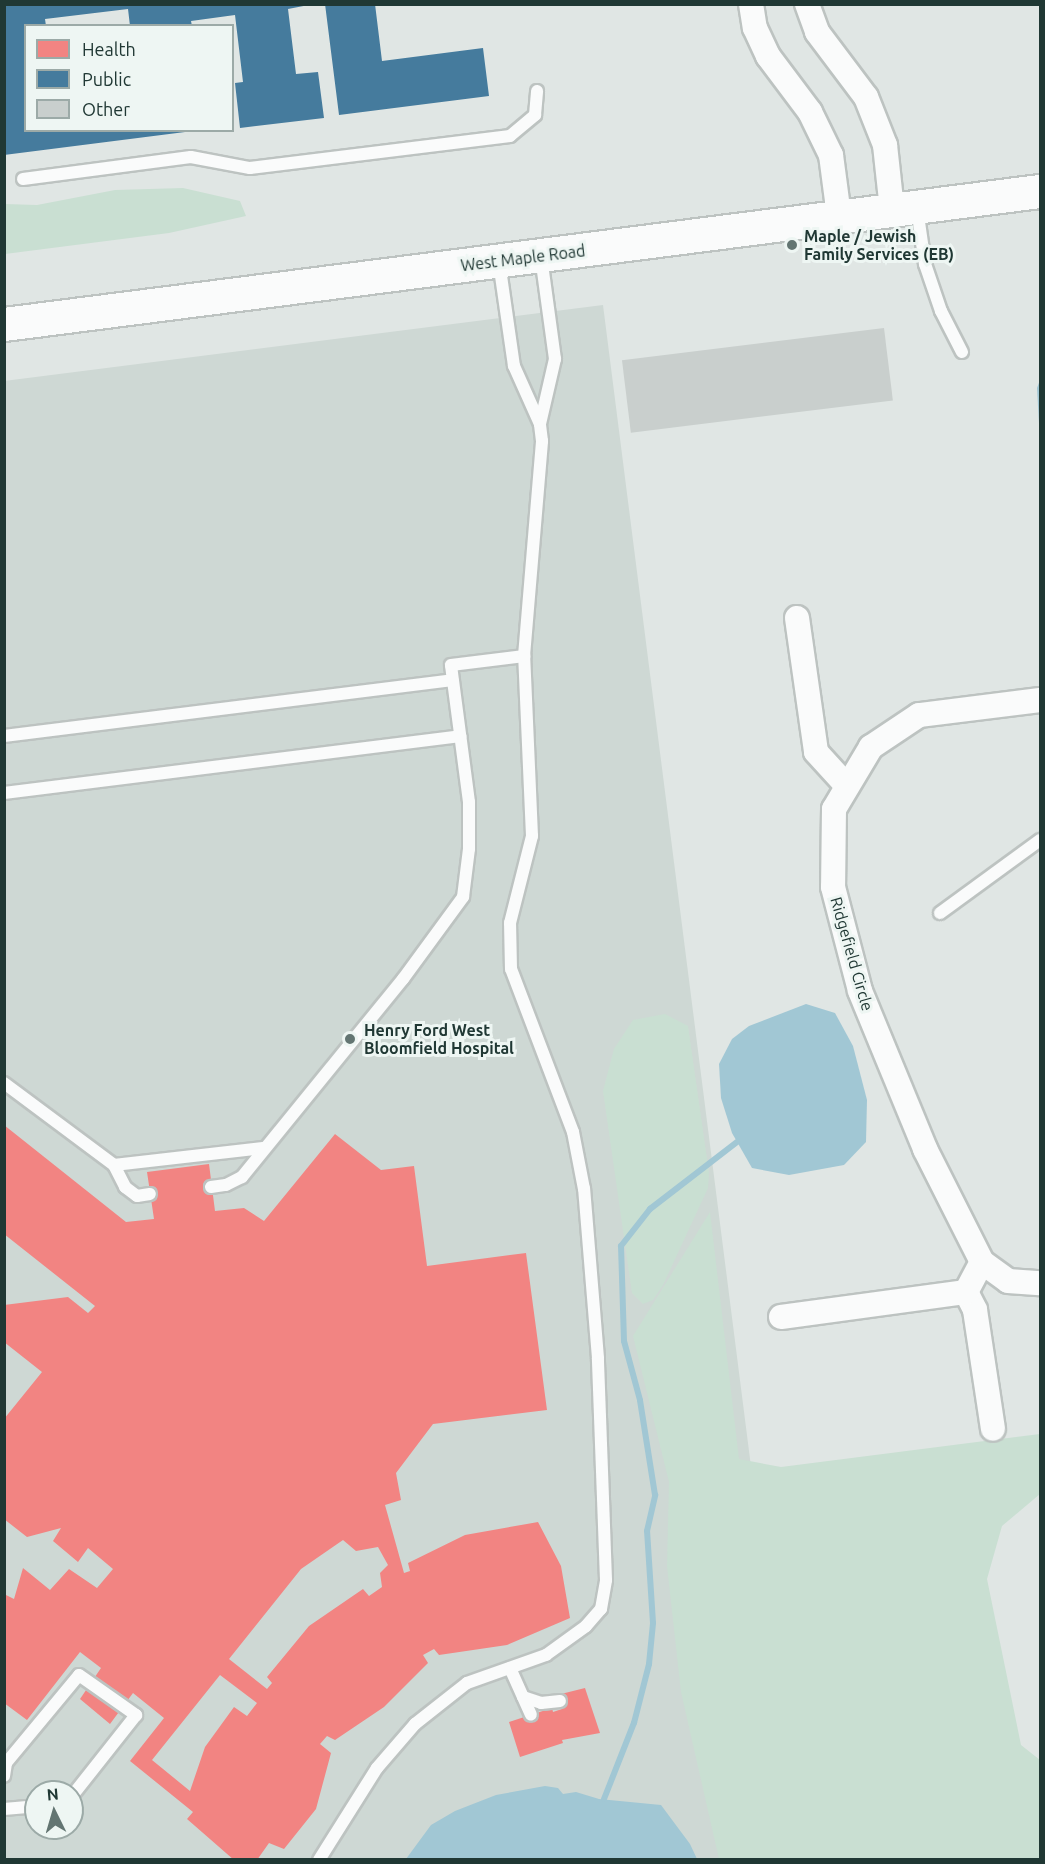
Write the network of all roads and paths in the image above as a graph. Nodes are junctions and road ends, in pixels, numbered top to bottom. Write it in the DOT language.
graph roads {
  1 [pos="751,4"];
  2 [pos="807,4"];
  3 [pos="537,91"];
  4 [pos="23,179"];
  5 [pos="1041,191"];
  6 [pos="905,208"];
  7 [pos="839,216"];
  8 [pos="541,255"];
  9 [pos="498,261"];
  10 [pos="4,324"];
  11 [pos="963,352"];
  12 [pos="540,424"];
  13 [pos="797,618"];
  14 [pos="524,656"];
  15 [pos="453,680"];
  16 [pos="1041,700"];
  17 [pos="4,736"];
  18 [pos="460,736"];
  19 [pos="847,786"];
  20 [pos="4,793"];
  21 [pos="1041,840"];
  22 [pos="940,913"];
  23 [pos="4,1083"];
  24 [pos="263,1148"];
  25 [pos="114,1166"];
  26 [pos="212,1187"];
  27 [pos="150,1194"];
  28 [pos="982,1262"];
  29 [pos="1041,1283"];
  30 [pos="966,1292"];
  31 [pos="782,1317"];
  32 [pos="993,1429"];
  33 [pos="510,1668"];
  34 [pos="523,1697"];
  35 [pos="555,1705"];
  36 [pos="531,1715"];
  37 [pos="4,1776"];
  38 [pos="84,1781"];
  39 [pos="24,1807"];
  40 [pos="4,1809"];
  41 [pos="319,1860"];
  1 -- 7 [label="street"];
  2 -- 6 [label="street"];
  3 -- 4 [label="lane"];
  5 -- 6 [label="main road, West Maple Road"];
  6 -- 7 [label="main road, West Maple Road"];
  6 -- 11 [label="lane"];
  7 -- 8 [label="main road, West Maple Road"];
  8 -- 9 [label="main road, West Maple Road"];
  8 -- 12 [label="lane"];
  9 -- 10 [label="main road, West Maple Road"];
  9 -- 12 [label="lane"];
  12 -- 14 [label="lane"];
  13 -- 19 [label="street"];
  14 -- 15 [label="lane"];
  14 -- 33 [label="lane"];
  15 -- 17 [label="lane"];
  15 -- 18 [label="lane"];
  16 -- 19 [label="street, Ridgefield Circle"];
  18 -- 20 [label="lane"];
  18 -- 24 [label="lane"];
  19 -- 28 [label="street, Ridgefield Circle"];
  21 -- 22 [label="lane"];
  23 -- 25 [label="lane"];
  24 -- 25 [label="lane"];
  24 -- 26 [label="lane"];
  25 -- 27 [label="lane"];
  28 -- 29 [label="street, Ridgefield Circle"];
  28 -- 30 [label="street"];
  30 -- 31 [label="street"];
  30 -- 32 [label="street"];
  33 -- 34 [label="lane"];
  33 -- 41 [label="lane"];
  34 -- 35 [label="lane"];
  34 -- 36 [label="lane"];
  37 -- 38 [label="lane"];
  39 -- 40 [label="lane"];
}
